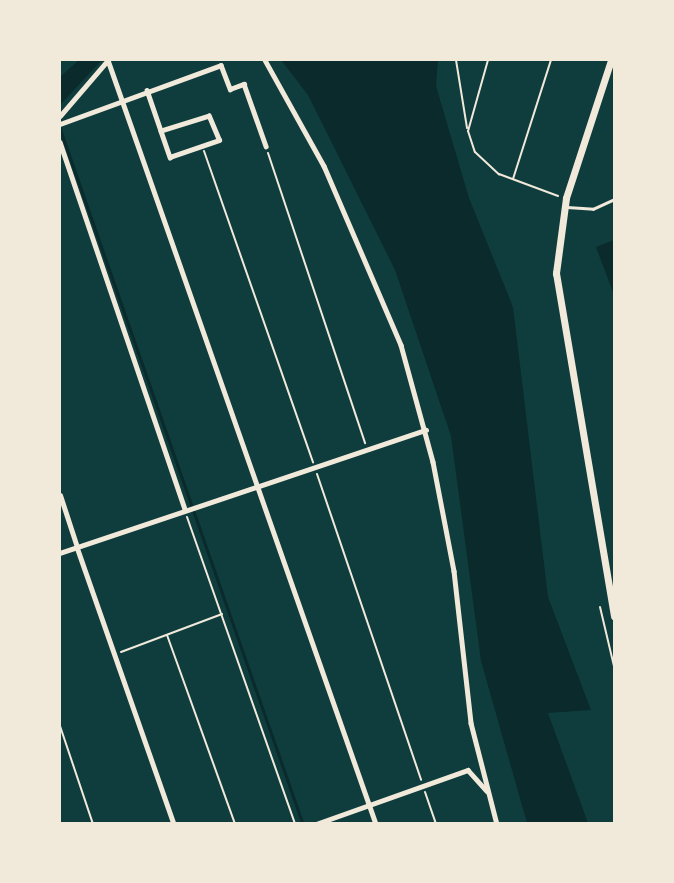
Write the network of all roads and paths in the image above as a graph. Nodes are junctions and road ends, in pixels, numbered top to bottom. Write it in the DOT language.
graph roads {
  1 [pos="265,60"];
  2 [pos="456,60"];
  3 [pos="488,60"];
  4 [pos="551,60"];
  5 [pos="611,60"];
  6 [pos="146,90"];
  7 [pos="122,99"];
  8 [pos="60,116"];
  9 [pos="60,124"];
  10 [pos="161,131"];
  11 [pos="468,131"];
  12 [pos="60,142"];
  13 [pos="202,146"];
  14 [pos="266,146"];
  15 [pos="513,180"];
  16 [pos="566,198"];
  17 [pos="614,199"];
  18 [pos="564,207"];
  19 [pos="426,430"];
  20 [pos="367,448"];
  21 [pos="314,466"];
  22 [pos="258,486"];
  23 [pos="60,495"];
  24 [pos="186,509"];
  25 [pos="77,547"];
  26 [pos="60,553"];
  27 [pos="600,607"];
  28 [pos="222,614"];
  29 [pos="614,616"];
  30 [pos="167,635"];
  31 [pos="113,655"];
  32 [pos="614,666"];
  33 [pos="60,726"];
  34 [pos="423,786"];
  35 [pos="487,792"];
  36 [pos="370,804"];
  37 [pos="93,824"];
  38 [pos="174,824"];
  39 [pos="235,824"];
  40 [pos="295,824"];
  41 [pos="316,824"];
  42 [pos="376,824"];
  43 [pos="436,824"];
  44 [pos="497,824"];
  1 -- 19 [label="street"];
  2 -- 11 [label="path"];
  3 -- 11 [label="path"];
  4 -- 15 [label="path"];
  5 -- 16 [label="main road"];
  6 -- 7 [label="street"];
  6 -- 10 [label="street"];
  6 -- 14 [label="street"];
  7 -- 8 [label="street"];
  7 -- 9 [label="street"];
  7 -- 22 [label="street"];
  10 -- 13 [label="street"];
  10 -- 13 [label="street"];
  11 -- 15 [label="path"];
  12 -- 24 [label="street"];
  13 -- 21 [label="path"];
  14 -- 20 [label="path"];
  15 -- 16 [label="path"];
  16 -- 18 [label="main road"];
  17 -- 18 [label="lane"];
  18 -- 29 [label="main road"];
  19 -- 20 [label="street"];
  19 -- 35 [label="street"];
  20 -- 21 [label="street"];
  21 -- 22 [label="street"];
  21 -- 34 [label="path"];
  22 -- 24 [label="street"];
  22 -- 36 [label="street"];
  23 -- 25 [label="street"];
  24 -- 25 [label="street"];
  24 -- 28 [label="path"];
  25 -- 26 [label="street"];
  25 -- 31 [label="street"];
  27 -- 32 [label="path"];
  28 -- 30 [label="path"];
  28 -- 40 [label="path"];
  30 -- 31 [label="path"];
  30 -- 39 [label="path"];
  31 -- 38 [label="street"];
  33 -- 37 [label="path"];
  34 -- 35 [label="street"];
  34 -- 36 [label="street"];
  34 -- 43 [label="path"];
  35 -- 44 [label="street"];
  36 -- 41 [label="street"];
  36 -- 42 [label="street"];
}
